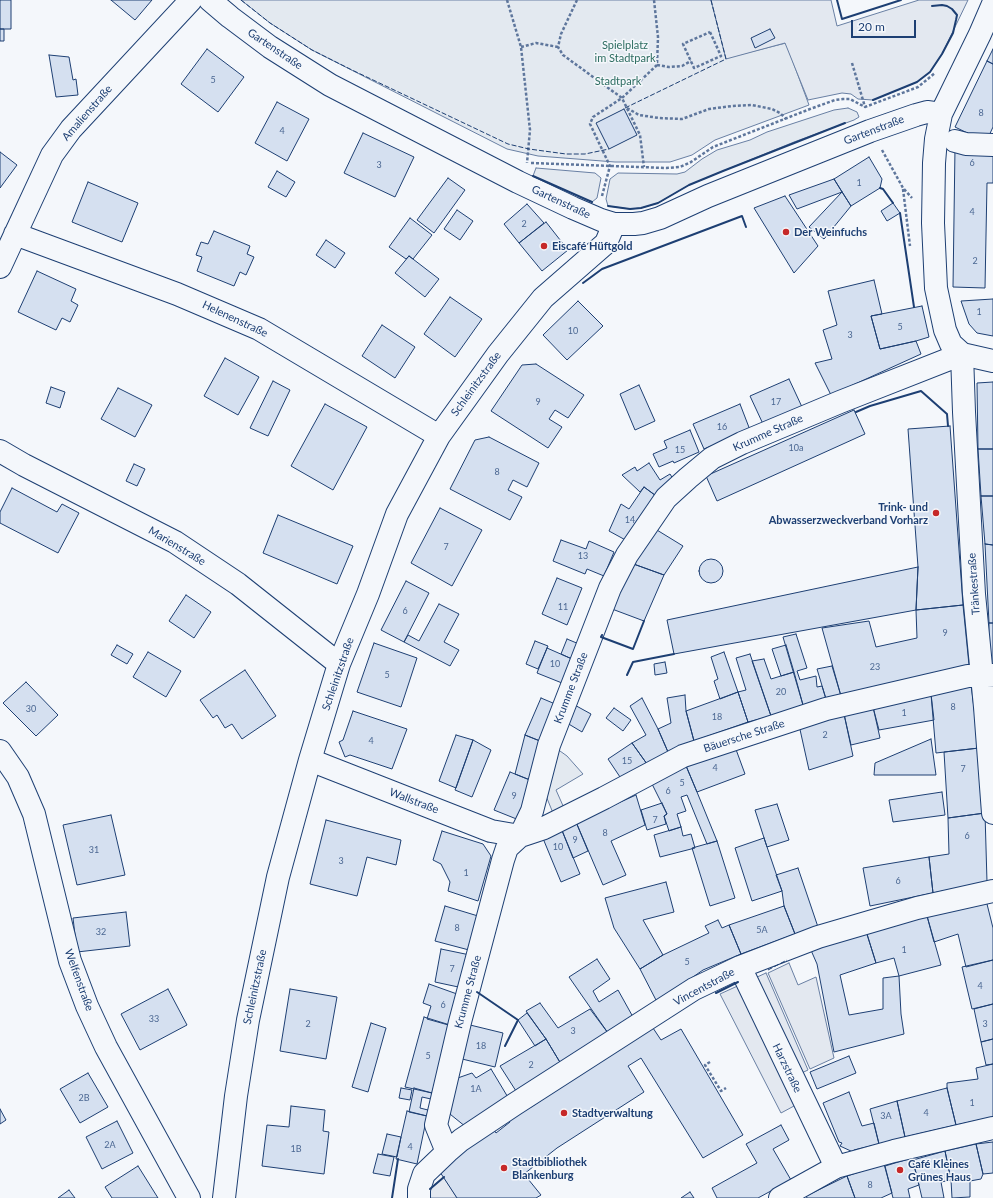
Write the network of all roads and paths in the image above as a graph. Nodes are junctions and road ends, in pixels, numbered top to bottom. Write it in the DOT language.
graph roads {
  1 [pos="191,0"];
  2 [pos="210,0"];
  3 [pos="507,0"];
  4 [pos="577,0"];
  5 [pos="654,0"];
  6 [pos="993,4"];
  7 [pos="521,47"];
  8 [pos="558,47"];
  9 [pos="691,61"];
  10 [pos="852,63"];
  11 [pos="658,65"];
  12 [pos="938,69"];
  13 [pos="622,98"];
  14 [pos="865,107"];
  15 [pos="626,108"];
  16 [pos="940,114"];
  17 [pos="786,119"];
  18 [pos="870,131"];
  19 [pos="955,141"];
  20 [pos="993,145"];
  21 [pos="529,149"];
  22 [pos="520,160"];
  23 [pos="610,166"];
  24 [pos="644,167"];
  25 [pos="903,188"];
  26 [pos="614,224"];
  27 [pos="15,234"];
  28 [pos="0,267"];
  29 [pos="962,354"];
  30 [pos="993,361"];
  31 [pos="439,436"];
  32 [pos="0,451"];
  33 [pos="339,664"];
  34 [pos="987,675"];
  35 [pos="0,751"];
  36 [pos="310,760"];
  37 [pos="993,813"];
  38 [pos="520,836"];
  39 [pos="993,891"];
  40 [pos="740,967"];
  41 [pos="710,1062"];
  42 [pos="726,1088"];
  43 [pos="993,1128"];
  44 [pos="447,1152"];
  45 [pos="836,1167"];
  46 [pos="189,1198"];
  47 [pos="224,1198"];
  48 [pos="419,1198"];
  49 [pos="780,1198"];
  1 -- 27 [label="street, Amalienstraße"];
  2 -- 26 [label="street, Gartenstraße"];
  3 -- 7 [label="path"];
  4 -- 8 [label="path"];
  5 -- 11 [label="path"];
  6 -- 16 [label="street"];
  7 -- 8 [label="path"];
  7 -- 21 [label="path"];
  8 -- 13 [label="path"];
  9 -- 9 [label="path"];
  9 -- 11 [label="path"];
  10 -- 14 [label="path"];
  11 -- 13 [label="path"];
  12 -- 14 [label="path"];
  13 -- 15 [label="path"];
  13 -- 23 [label="path"];
  14 -- 17 [label="path"];
  14 -- 18 [label="path"];
  15 -- 17 [label="path"];
  15 -- 24 [label="path"];
  16 -- 18 [label="street, Gartenstraße"];
  16 -- 29 [label="street"];
  17 -- 24 [label="path"];
  18 -- 25 [label="path"];
  18 -- 26 [label="street, Gartenstraße"];
  19 -- 20 [label="street"];
  22 -- 23 [label="path"];
  23 -- 24 [label="path"];
  26 -- 31 [label="street, Schleinitzstraße"];
  27 -- 28 [label="street, Amalienstraße"];
  27 -- 31 [label="street, Helenenstraße"];
  29 -- 30 [label="street"];
  29 -- 34 [label="street, Tränkestraße"];
  29 -- 38 [label="street, Krumme Straße"];
  31 -- 33 [label="street, Schleinitzstraße"];
  32 -- 33 [label="street, Marienstraße"];
  33 -- 36 [label="street, Schleinitzstraße"];
  34 -- 37 [label="street, Tränkestraße"];
  34 -- 38 [label="street, Bäuersche Straße"];
  35 -- 46 [label="street, Welfenstraße"];
  36 -- 38 [label="street, Wallstraße"];
  36 -- 47 [label="street, Schleinitzstraße"];
  38 -- 44 [label="street, Krumme Straße"];
  39 -- 40 [label="street, Vincentstraße"];
  40 -- 44 [label="street, Vincentstraße"];
  40 -- 45 [label="street, Harzstraße"];
  41 -- 42 [label="path"];
  43 -- 45 [label="street"];
  44 -- 48 [label="street"];
  45 -- 49 [label="street"];
}
